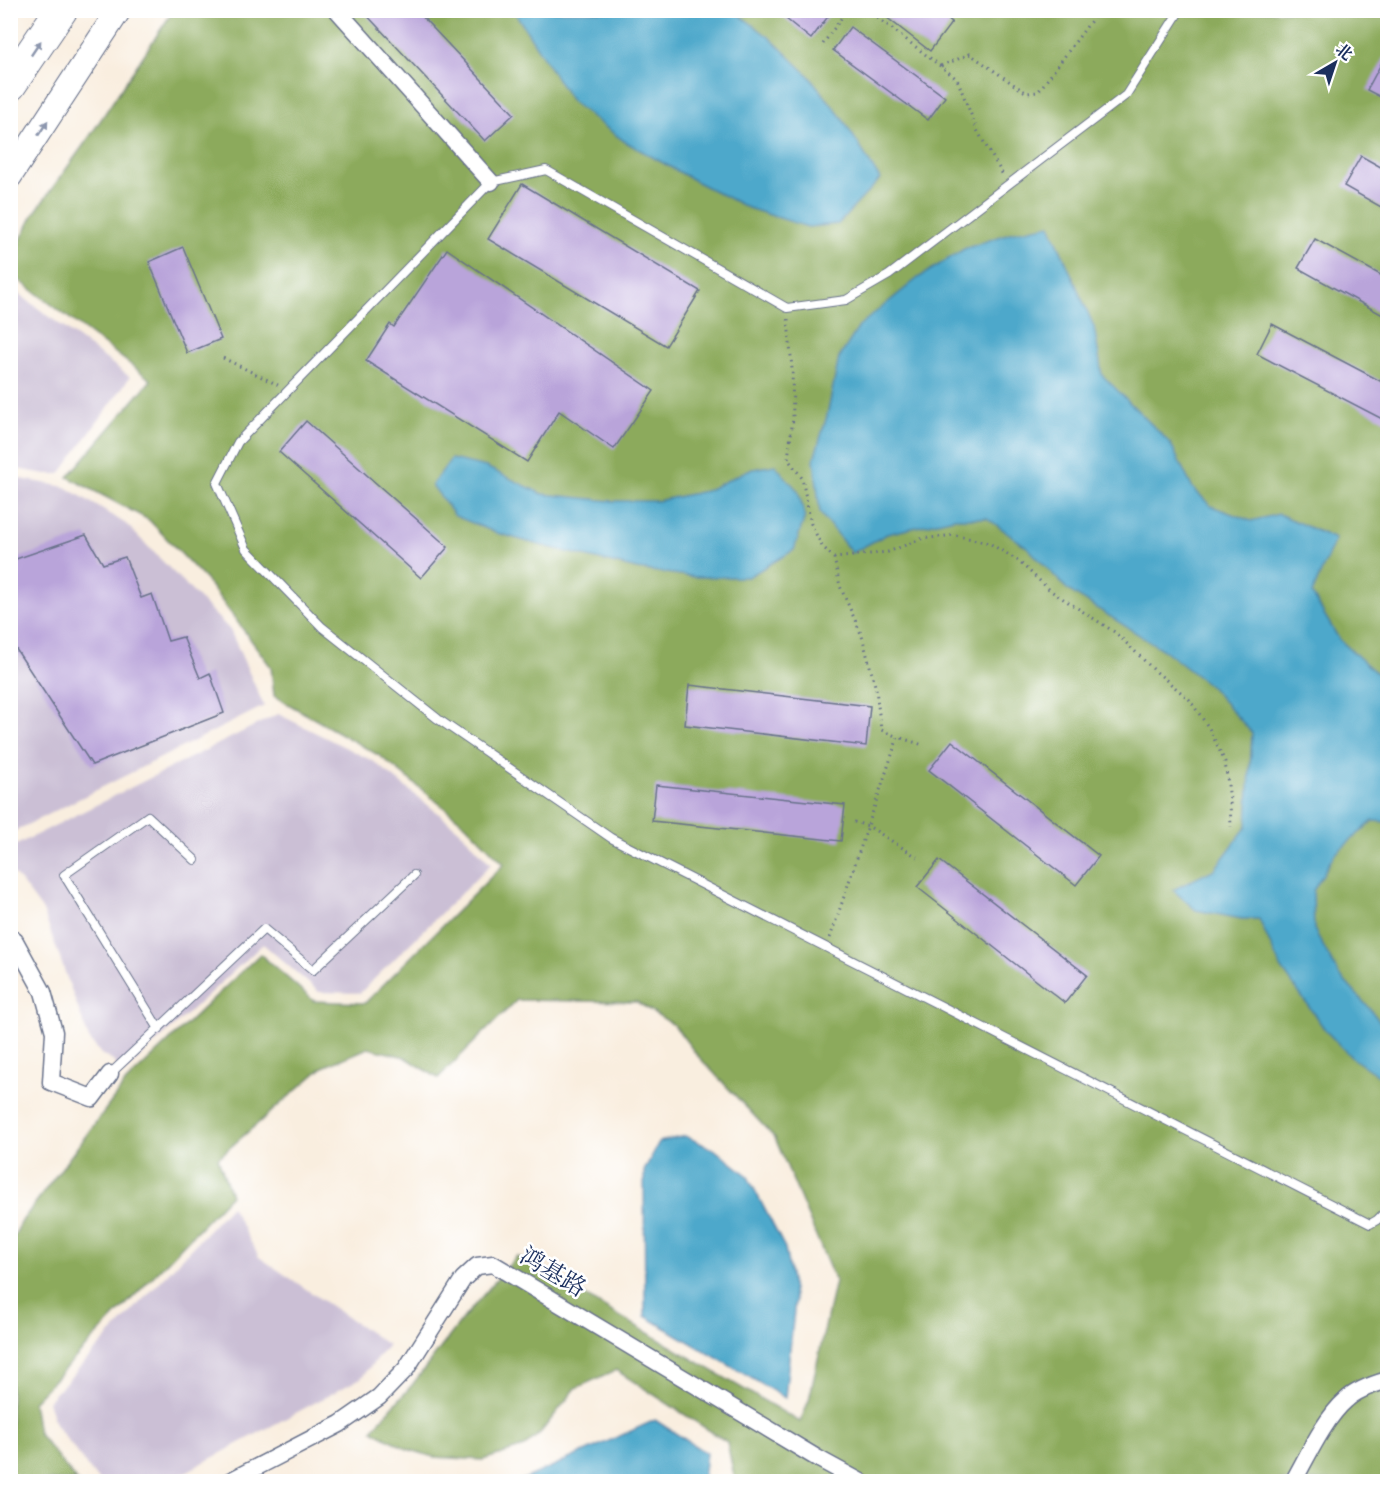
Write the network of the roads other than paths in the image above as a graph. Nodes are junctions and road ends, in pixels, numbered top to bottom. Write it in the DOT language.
graph roads {
  1 [pos="61,10"];
  2 [pos="119,10"];
  3 [pos="337,10"];
  4 [pos="1180,10"];
  5 [pos="10,85"];
  6 [pos="10,176"];
  7 [pos="491,182"];
  8 [pos="195,860"];
  9 [pos="414,876"];
  10 [pos="10,937"];
  11 [pos="159,1029"];
  12 [pos="110,1074"];
  13 [pos="1388,1209"];
  14 [pos="1388,1380"];
  15 [pos="228,1482"];
  16 [pos="861,1482"];
  17 [pos="1293,1482"];
  5 -- 1 [label="highway, one-way"];
  6 -- 2 [label="main road, one-way"];
  3 -- 7 [label="street"];
  4 -- 7 [label="lane"];
  7 -- 13 [label="lane"];
  8 -- 11 [label="lane"];
  9 -- 11 [label="lane"];
  10 -- 12 [label="street"];
  11 -- 12 [label="lane"];
  14 -- 17 [label="street"];
  15 -- 16 [label="street, 鸿基路"];
}
